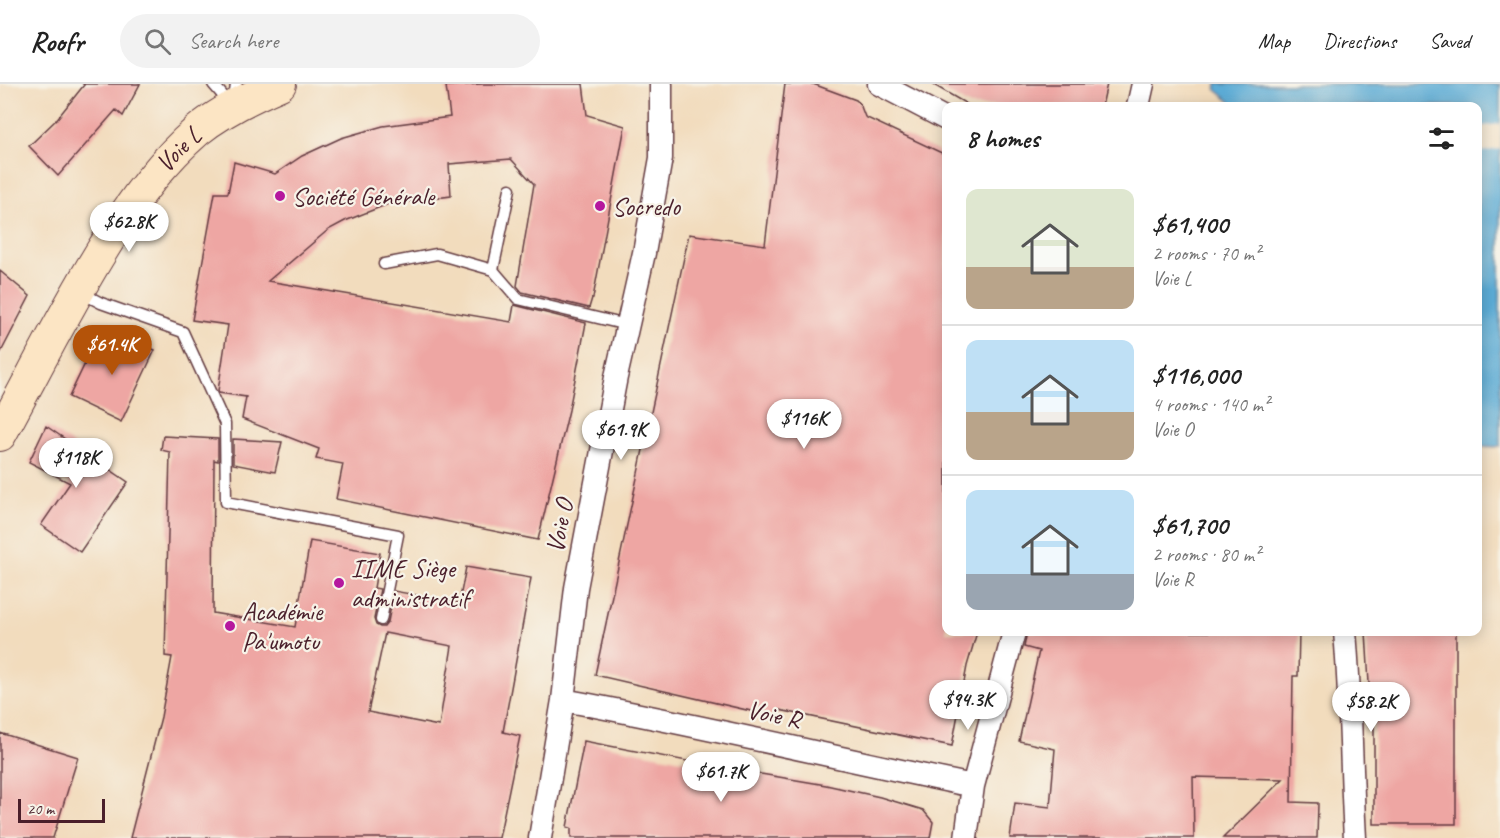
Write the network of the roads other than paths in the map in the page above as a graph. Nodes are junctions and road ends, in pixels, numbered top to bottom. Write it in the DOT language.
graph roads {
  1 [pos="280,84"];
  2 [pos="661,84"];
  3 [pos="879,84"];
  4 [pos="1143,84"];
  5 [pos="228,92"];
  6 [pos="1139,102"];
  7 [pos="942,117"];
  8 [pos="510,189"];
  9 [pos="384,264"];
  10 [pos="493,270"];
  11 [pos="76,291"];
  12 [pos="627,325"];
  13 [pos="0,435"];
  14 [pos="381,620"];
  15 [pos="1013,636"];
  16 [pos="1345,636"];
  17 [pos="563,700"];
  18 [pos="973,786"];
  19 [pos="540,838"];
  20 [pos="966,838"];
  21 [pos="1355,838"];
  1 -- 5 [label="street, Voie L"];
  2 -- 12 [label="street, Voie O"];
  3 -- 7 [label="street"];
  4 -- 6 [label="street"];
  5 -- 11 [label="street, Voie L"];
  8 -- 10 [label="lane"];
  9 -- 10 [label="lane"];
  10 -- 12 [label="lane"];
  11 -- 13 [label="street, Voie L"];
  11 -- 14 [label="lane"];
  12 -- 17 [label="street, Voie O"];
  15 -- 18 [label="street"];
  16 -- 21 [label="street"];
  17 -- 18 [label="street, Voie R"];
  17 -- 19 [label="street, Voie O"];
  18 -- 20 [label="street"];
}
